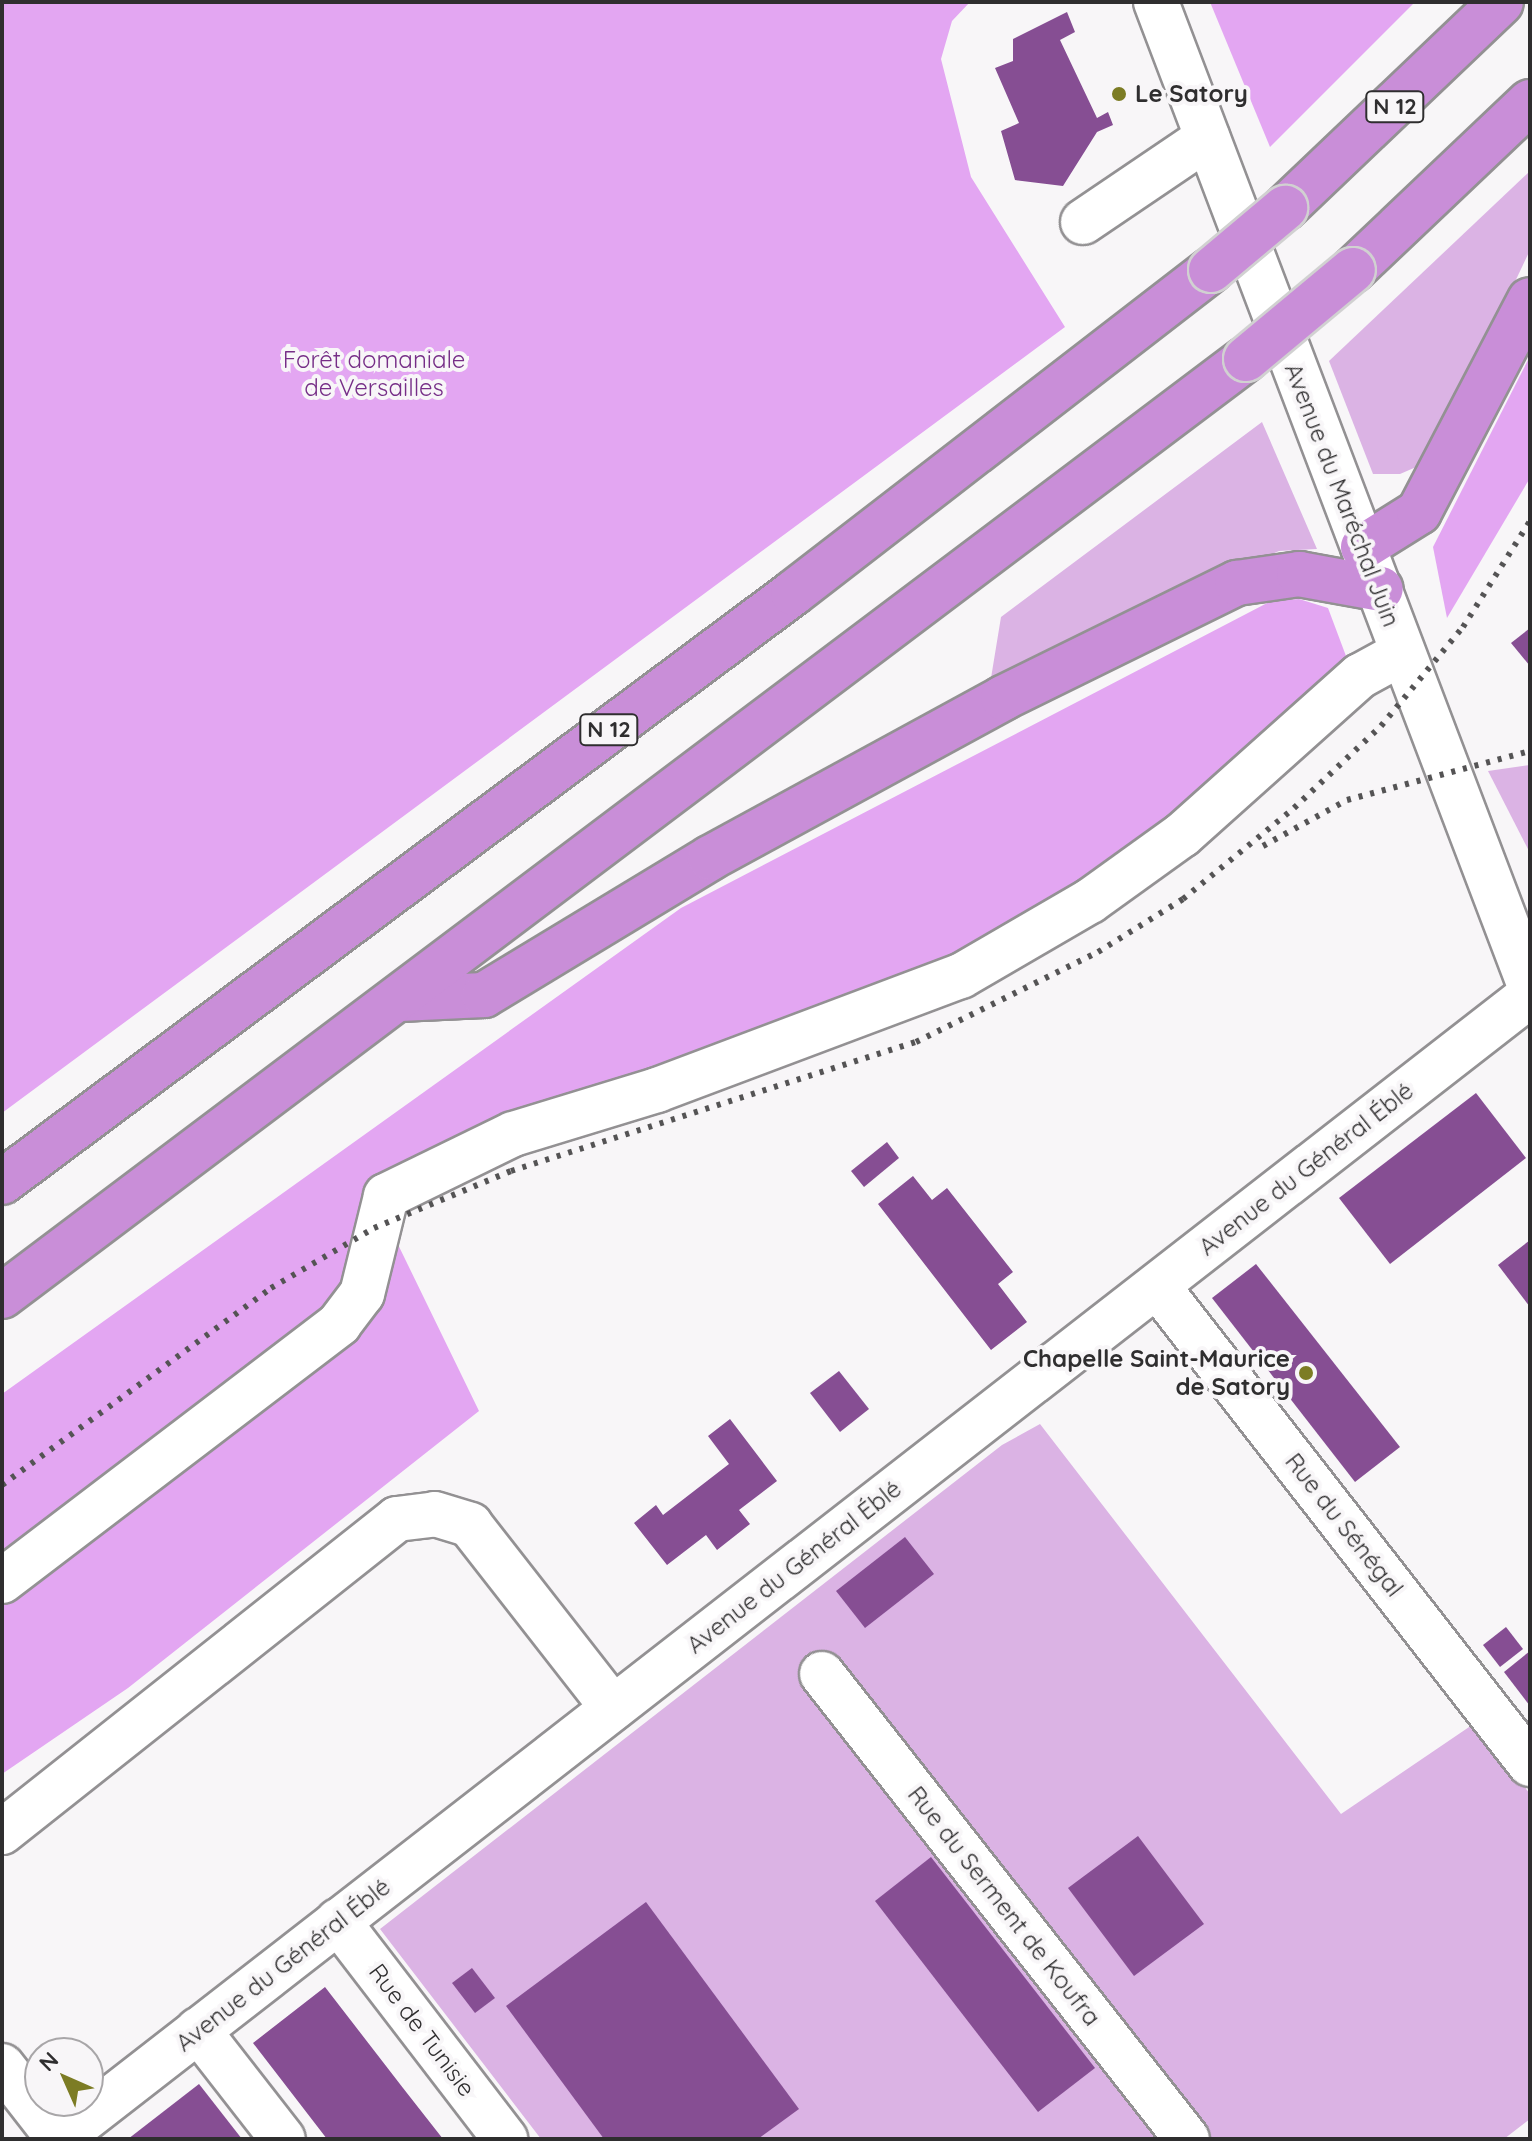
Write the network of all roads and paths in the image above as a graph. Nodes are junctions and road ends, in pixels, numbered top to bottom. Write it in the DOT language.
graph roads {
  1 [pos="1156,2"];
  2 [pos="1501,2"];
  3 [pos="1530,102"];
  4 [pos="1207,138"];
  5 [pos="1083,222"];
  6 [pos="1530,300"];
  7 [pos="1363,547"];
  8 [pos="1381,589"];
  9 [pos="1402,653"];
  10 [pos="1530,986"];
  11 [pos="1530,995"];
  12 [pos="400,999"];
  13 [pos="2,1182"];
  14 [pos="1158,1287"];
  15 [pos="2,1296"];
  16 [pos="2,1581"];
  17 [pos="822,1674"];
  18 [pos="613,1708"];
  19 [pos="1530,1764"];
  20 [pos="2,1832"];
  21 [pos="338,1921"];
  22 [pos="198,2030"];
  23 [pos="2,2066"];
  24 [pos="59,2139"];
  25 [pos="283,2139"];
  26 [pos="505,2139"];
  27 [pos="1187,2139"];
  1 -- 4 [label="street, Avenue du Maréchal Juin"];
  2 -- 13 [label="highway, N 12, bridge"];
  3 -- 12 [label="highway, bridge"];
  4 -- 5 [label="street"];
  4 -- 7 [label="street, Avenue du Maréchal Juin"];
  6 -- 7 [label="highway"];
  7 -- 8 [label="street, Avenue du Maréchal Juin"];
  8 -- 9 [label="street, Avenue du Maréchal Juin"];
  8 -- 12 [label="highway"];
  9 -- 10 [label="street, Avenue du Maréchal Juin"];
  9 -- 16 [label="street"];
  11 -- 14 [label="street, Avenue du Général Éblé"];
  12 -- 15 [label="highway"];
  14 -- 18 [label="street, Avenue du Général Éblé"];
  14 -- 19 [label="street, Rue du Sénégal"];
  17 -- 27 [label="street, Rue du Serment de Koufra"];
  18 -- 20 [label="street"];
  18 -- 21 [label="street, Avenue du Général Éblé"];
  21 -- 22 [label="street, Avenue du Général Éblé"];
  21 -- 26 [label="street, Rue de Tunisie"];
  22 -- 24 [label="street, Avenue du Général Éblé"];
  22 -- 25 [label="street"];
  23 -- 24 [label="street"];
}
